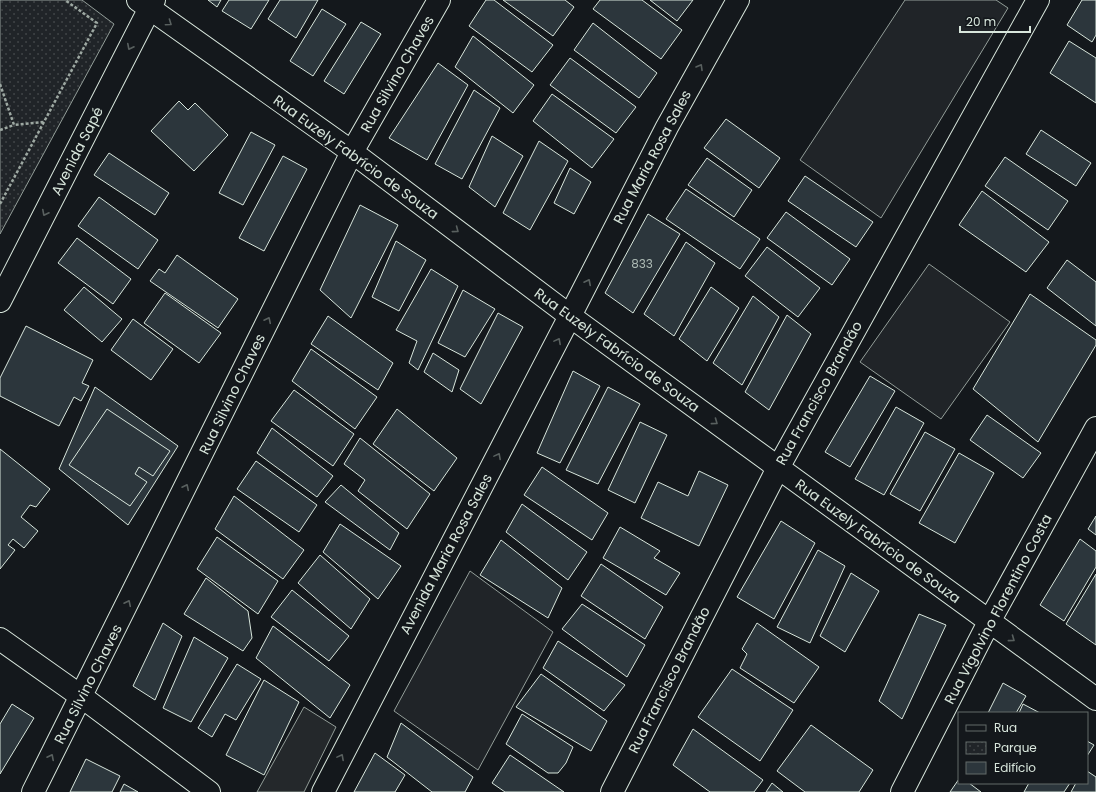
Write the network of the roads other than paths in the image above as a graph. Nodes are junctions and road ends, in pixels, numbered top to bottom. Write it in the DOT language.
graph roads {
  1 [pos="439,0"];
  2 [pos="738,0"];
  3 [pos="1038,0"];
  4 [pos="147,3"];
  5 [pos="352,152"];
  6 [pos="0,301"];
  7 [pos="570,316"];
  8 [pos="1096,428"];
  9 [pos="778,468"];
  10 [pos="989,622"];
  11 [pos="0,639"];
  12 [pos="82,697"];
  13 [pos="1096,699"];
  14 [pos="33,792"];
  15 [pos="209,792"];
  16 [pos="323,792"];
  17 [pos="612,792"];
  18 [pos="902,792"];
  1 -- 5 [label="street, Rua Silvino Chaves"];
  7 -- 2 [label="street, Rua Maria Rosa Sales, one-way"];
  3 -- 9 [label="street, Rua Francisco Brandão"];
  4 -- 5 [label="street, Rua Euzely Fabrício de Souza, one-way"];
  4 -- 6 [label="street, Avenida Sapé, one-way"];
  5 -- 7 [label="street, Rua Euzely Fabrício de Souza, one-way"];
  12 -- 5 [label="street, Rua Silvino Chaves, one-way"];
  7 -- 9 [label="street, Rua Euzely Fabrício de Souza, one-way"];
  16 -- 7 [label="street, Avenida Maria Rosa Sales, one-way"];
  8 -- 10 [label="street, Rua Vigolvino Florentino Costa"];
  9 -- 10 [label="street, Rua Euzely Fabrício de Souza"];
  9 -- 17 [label="street, Rua Francisco Brandão"];
  10 -- 13 [label="street, Rua Euzely Fabrício de Souza, one-way"];
  10 -- 18 [label="street, Rua Vigolvino Florentino Costa"];
  11 -- 12 [label="street"];
  14 -- 12 [label="street, Rua Silvino Chaves, one-way"];
  12 -- 15 [label="street"];
}
